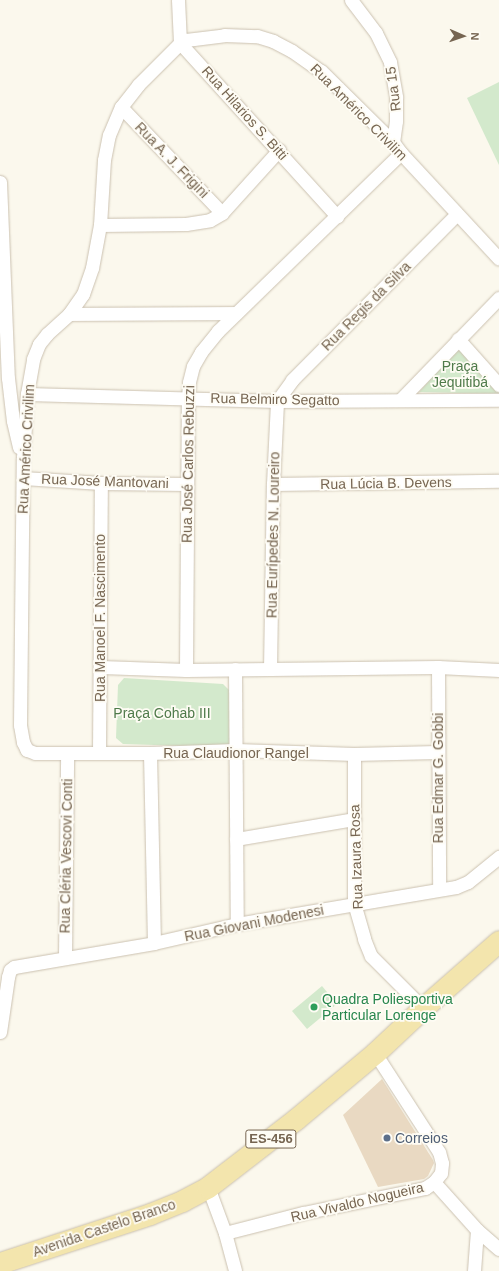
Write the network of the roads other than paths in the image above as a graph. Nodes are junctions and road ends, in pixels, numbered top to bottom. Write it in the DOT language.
graph roads {
  1 [pos="178,0"];
  2 [pos="351,0"];
  3 [pos="180,43"];
  4 [pos="121,107"];
  5 [pos="393,142"];
  6 [pos="279,150"];
  7 [pos="401,153"];
  8 [pos="0,182"];
  9 [pos="222,212"];
  10 [pos="457,214"];
  11 [pos="337,216"];
  12 [pos="100,225"];
  13 [pos="499,259"];
  14 [pos="499,298"];
  15 [pos="236,313"];
  16 [pos="69,314"];
  17 [pos="458,339"];
  18 [pos="499,385"];
  19 [pos="27,394"];
  20 [pos="188,398"];
  21 [pos="401,399"];
  22 [pos="499,400"];
  23 [pos="277,401"];
  24 [pos="23,458"];
  25 [pos="23,478"];
  26 [pos="499,481"];
  27 [pos="100,483"];
  28 [pos="187,484"];
  29 [pos="273,484"];
  30 [pos="101,667"];
  31 [pos="438,667"];
  32 [pos="235,669"];
  33 [pos="270,669"];
  34 [pos="186,670"];
  35 [pos="499,670"];
  36 [pos="236,750"];
  37 [pos="99,752"];
  38 [pos="437,752"];
  39 [pos="35,753"];
  40 [pos="67,753"];
  41 [pos="150,753"];
  42 [pos="354,754"];
  43 [pos="354,819"];
  44 [pos="236,839"];
  45 [pos="499,857"];
  46 [pos="439,889"];
  47 [pos="354,903"];
  48 [pos="237,924"];
  49 [pos="499,941"];
  50 [pos="154,943"];
  51 [pos="65,958"];
  52 [pos="423,1008"];
  53 [pos="0,1032"];
  54 [pos="375,1053"];
  55 [pos="434,1182"];
  56 [pos="208,1187"];
  57 [pos="478,1230"];
  58 [pos="225,1233"];
  59 [pos="499,1249"];
  60 [pos="0,1263"];
  61 [pos="235,1271"];
  62 [pos="474,1271"];
  1 -- 3 [label="street"];
  2 -- 5 [label="street, Rua 15"];
  3 -- 4 [label="street, Rua Américo Crivilim"];
  3 -- 5 [label="street, Rua Américo Crivilim"];
  3 -- 6 [label="street, Rua Hilarios S. Bitti"];
  4 -- 9 [label="street, Rua A. J. Frigini"];
  4 -- 12 [label="street, Rua Américo Crivilim"];
  5 -- 7 [label="street, Rua Américo Crivilim"];
  6 -- 9 [label="street"];
  6 -- 11 [label="street, Rua Hilarios S. Bitti"];
  7 -- 10 [label="street, Rua Américo Crivilim"];
  7 -- 11 [label="street, Rua José Carlos Rebuzzi"];
  8 -- 24 [label="street"];
  9 -- 12 [label="street"];
  10 -- 13 [label="street, Rua Américo Crivilim"];
  10 -- 23 [label="street, Rua Regis da Silva"];
  11 -- 15 [label="street, Rua José Carlos Rebuzzi"];
  12 -- 16 [label="street, Rua Américo Crivilim"];
  14 -- 17 [label="street"];
  15 -- 16 [label="street"];
  15 -- 20 [label="street, Rua José Carlos Rebuzzi"];
  16 -- 19 [label="street, Rua Américo Crivilim"];
  17 -- 18 [label="street"];
  17 -- 21 [label="street"];
  19 -- 20 [label="street, Rua Belmiro Segatto"];
  19 -- 24 [label="street, Rua Américo Crivilim"];
  20 -- 23 [label="street, Rua Belmiro Segatto"];
  20 -- 28 [label="street, Rua José Carlos Rebuzzi"];
  21 -- 22 [label="street, Rua Belmiro Segatto"];
  21 -- 23 [label="street, Rua Belmiro Segatto"];
  23 -- 29 [label="street, Rua Eurípedes N. Loureiro"];
  24 -- 25 [label="street, Rua Américo Crivilim"];
  25 -- 27 [label="street, Rua José Mantovani"];
  25 -- 39 [label="street, Rua Américo Crivilim"];
  26 -- 29 [label="street, Rua Lúcia B. Devens"];
  27 -- 28 [label="street, Rua José Mantovani"];
  27 -- 30 [label="street, Rua Manoel F. Nascimento"];
  28 -- 34 [label="street, Rua José Carlos Rebuzzi"];
  29 -- 33 [label="street, Rua Eurípedes N. Loureiro"];
  30 -- 34 [label="street"];
  30 -- 37 [label="street, Rua Manoel F. Nascimento"];
  31 -- 33 [label="street"];
  31 -- 35 [label="street"];
  31 -- 38 [label="street, Rua Edmar G. Gobbi"];
  32 -- 33 [label="street"];
  32 -- 34 [label="street"];
  32 -- 36 [label="street"];
  36 -- 41 [label="street, Rua Claudionor Rangel"];
  36 -- 42 [label="street, Rua Claudionor Rangel"];
  36 -- 44 [label="street"];
  37 -- 40 [label="street, Rua Claudionor Rangel"];
  37 -- 41 [label="street, Rua Claudionor Rangel"];
  38 -- 42 [label="street, Rua Claudionor Rangel"];
  38 -- 46 [label="street, Rua Edmar G. Gobbi"];
  39 -- 40 [label="street, Rua Claudionor Rangel"];
  40 -- 51 [label="street, Rua Cléria Vescovi Conti"];
  41 -- 50 [label="street"];
  42 -- 43 [label="street, Rua Izaura Rosa"];
  43 -- 44 [label="street"];
  43 -- 47 [label="street, Rua Izaura Rosa"];
  44 -- 48 [label="street"];
  45 -- 46 [label="street, Rua Giovani Modenesi"];
  46 -- 47 [label="street, Rua Giovani Modenesi"];
  47 -- 48 [label="street, Rua Giovani Modenesi"];
  47 -- 52 [label="street, Rua Izaura Rosa"];
  48 -- 50 [label="street, Rua Giovani Modenesi"];
  49 -- 52 [label="main road, Avenida Castelo Branco / ES-456"];
  50 -- 51 [label="street, Rua Giovani Modenesi"];
  51 -- 53 [label="street, Rua Giovani Modenesi"];
  52 -- 54 [label="main road, Avenida Castelo Branco / ES-456"];
  54 -- 55 [label="street, Rua Vivaldo Nogueira"];
  54 -- 56 [label="main road, Avenida Castelo Branco / ES-456"];
  55 -- 57 [label="street"];
  55 -- 58 [label="street, Rua Vivaldo Nogueira"];
  56 -- 58 [label="street"];
  56 -- 60 [label="main road, Avenida Castelo Branco / ES-456"];
  57 -- 59 [label="street"];
  57 -- 62 [label="street"];
  58 -- 61 [label="street"];
}
